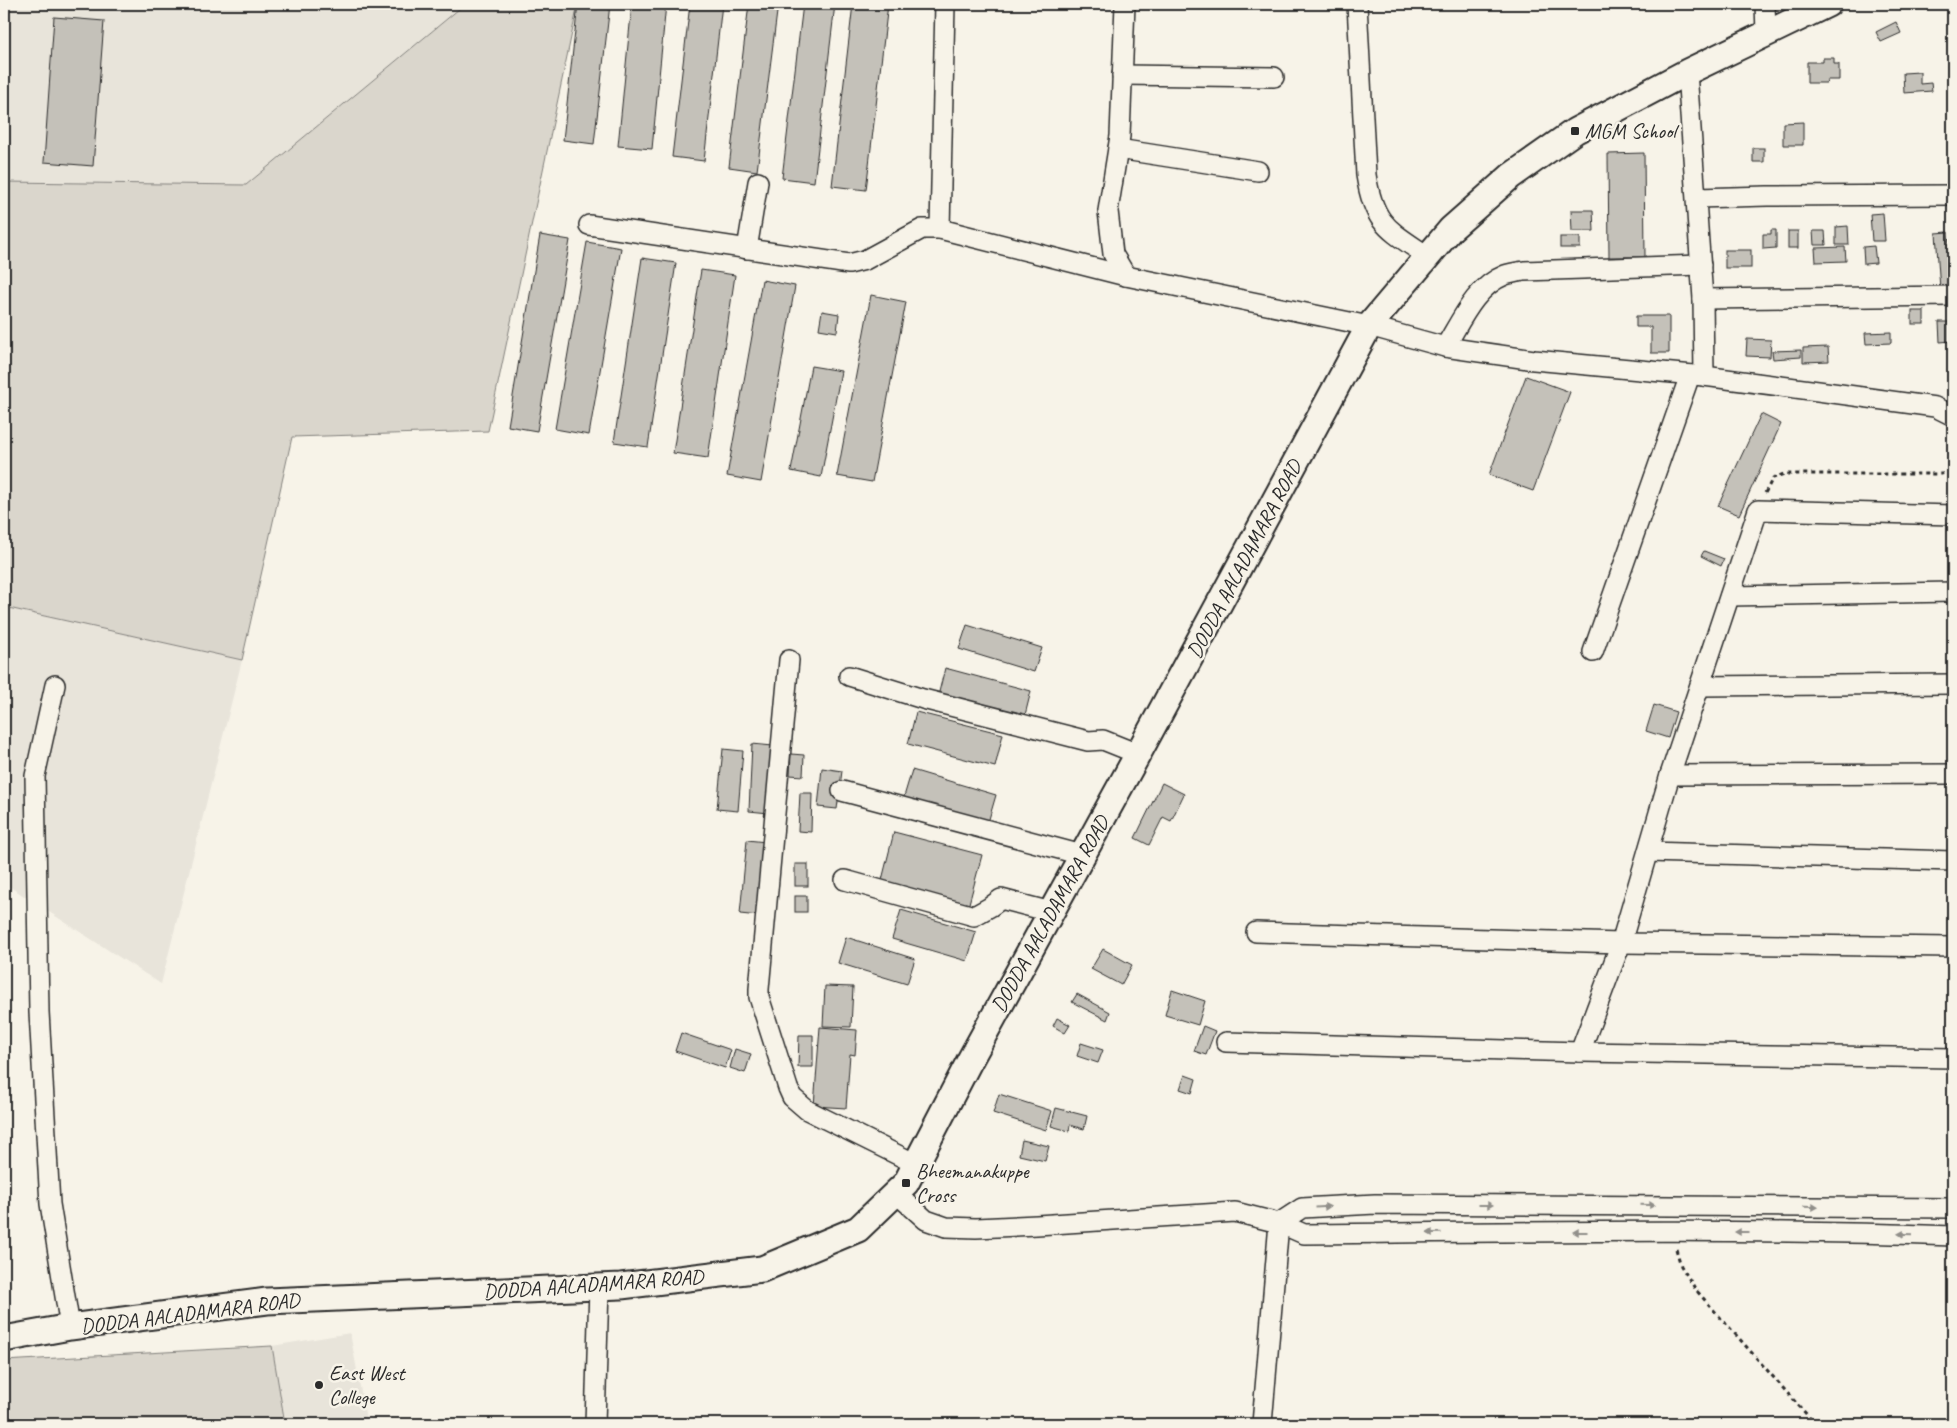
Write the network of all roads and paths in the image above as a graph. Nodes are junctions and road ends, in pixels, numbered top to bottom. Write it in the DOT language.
graph roads {
  1 [pos="945,4"];
  2 [pos="1125,4"];
  3 [pos="1357,4"];
  4 [pos="1765,4"];
  5 [pos="1828,4"];
  6 [pos="1766,33"];
  7 [pos="1687,72"];
  8 [pos="1122,75"];
  9 [pos="1274,77"];
  10 [pos="1118,150"];
  11 [pos="1258,171"];
  12 [pos="758,182"];
  13 [pos="1953,196"];
  14 [pos="1697,198"];
  15 [pos="589,225"];
  16 [pos="940,229"];
  17 [pos="747,249"];
  18 [pos="1427,256"];
  19 [pos="1700,265"];
  20 [pos="1126,276"];
  21 [pos="1953,296"];
  22 [pos="1703,299"];
  23 [pos="1369,326"];
  24 [pos="1446,347"];
  25 [pos="1697,376"];
  26 [pos="1953,416"];
  27 [pos="1953,472"];
  28 [pos="1758,510"];
  29 [pos="1953,515"];
  30 [pos="1953,592"];
  31 [pos="1730,596"];
  32 [pos="1593,652"];
  33 [pos="789,660"];
  34 [pos="849,676"];
  35 [pos="1953,684"];
  36 [pos="55,685"];
  37 [pos="1700,686"];
  38 [pos="1138,754"];
  39 [pos="1953,774"];
  40 [pos="1670,775"];
  41 [pos="842,791"];
  42 [pos="1648,852"];
  43 [pos="1082,855"];
  44 [pos="1953,861"];
  45 [pos="844,880"];
  46 [pos="1050,912"];
  47 [pos="1256,932"];
  48 [pos="1621,943"];
  49 [pos="1953,947"];
  50 [pos="1226,1042"];
  51 [pos="1580,1052"];
  52 [pos="1953,1058"];
  53 [pos="916,1164"];
  54 [pos="896,1193"];
  55 [pos="1953,1208"];
  56 [pos="1279,1223"];
  57 [pos="1671,1232"];
  58 [pos="1953,1236"];
  59 [pos="599,1287"];
  60 [pos="70,1327"];
  61 [pos="4,1339"];
  62 [pos="595,1424"];
  63 [pos="1262,1424"];
  64 [pos="1815,1424"];
  1 -- 16 [label="street"];
  2 -- 8 [label="street"];
  3 -- 18 [label="street"];
  4 -- 6 [label="street"];
  5 -- 6 [label="main road, DODDA AALADAMARA ROAD"];
  6 -- 7 [label="main road, DODDA AALADAMARA ROAD"];
  7 -- 14 [label="street"];
  7 -- 18 [label="main road, DODDA AALADAMARA ROAD"];
  8 -- 9 [label="street"];
  8 -- 10 [label="street"];
  10 -- 11 [label="street"];
  10 -- 20 [label="street"];
  12 -- 17 [label="street"];
  13 -- 14 [label="street"];
  14 -- 19 [label="street"];
  15 -- 17 [label="street"];
  16 -- 17 [label="street"];
  16 -- 20 [label="street"];
  18 -- 23 [label="main road, DODDA AALADAMARA ROAD"];
  19 -- 22 [label="street"];
  19 -- 24 [label="street"];
  20 -- 23 [label="street"];
  21 -- 22 [label="street"];
  22 -- 25 [label="street"];
  23 -- 24 [label="street"];
  23 -- 38 [label="main road, DODDA AALADAMARA ROAD"];
  24 -- 25 [label="street"];
  25 -- 26 [label="street"];
  25 -- 32 [label="street"];
  27 -- 28 [label="path"];
  28 -- 29 [label="street"];
  28 -- 31 [label="street"];
  30 -- 31 [label="street"];
  31 -- 37 [label="street"];
  33 -- 53 [label="street"];
  34 -- 38 [label="street"];
  35 -- 37 [label="street"];
  36 -- 60 [label="street"];
  37 -- 40 [label="street"];
  38 -- 43 [label="main road, DODDA AALADAMARA ROAD"];
  39 -- 40 [label="street"];
  40 -- 42 [label="street"];
  41 -- 43 [label="street"];
  42 -- 44 [label="street"];
  42 -- 48 [label="street"];
  43 -- 46 [label="main road, DODDA AALADAMARA ROAD"];
  45 -- 46 [label="street"];
  46 -- 53 [label="main road, DODDA AALADAMARA ROAD"];
  47 -- 48 [label="street"];
  48 -- 49 [label="street"];
  48 -- 51 [label="street"];
  50 -- 51 [label="street"];
  51 -- 52 [label="street"];
  53 -- 54 [label="main road, DODDA AALADAMARA ROAD"];
  54 -- 56 [label="street"];
  54 -- 59 [label="main road, DODDA AALADAMARA ROAD"];
  56 -- 55 [label="street, one-way"];
  57 -- 56 [label="street, one-way"];
  56 -- 63 [label="street"];
  58 -- 57 [label="street, one-way"];
  57 -- 64 [label="path"];
  59 -- 60 [label="main road, DODDA AALADAMARA ROAD"];
  59 -- 62 [label="street"];
  60 -- 61 [label="main road, DODDA AALADAMARA ROAD"];
}
